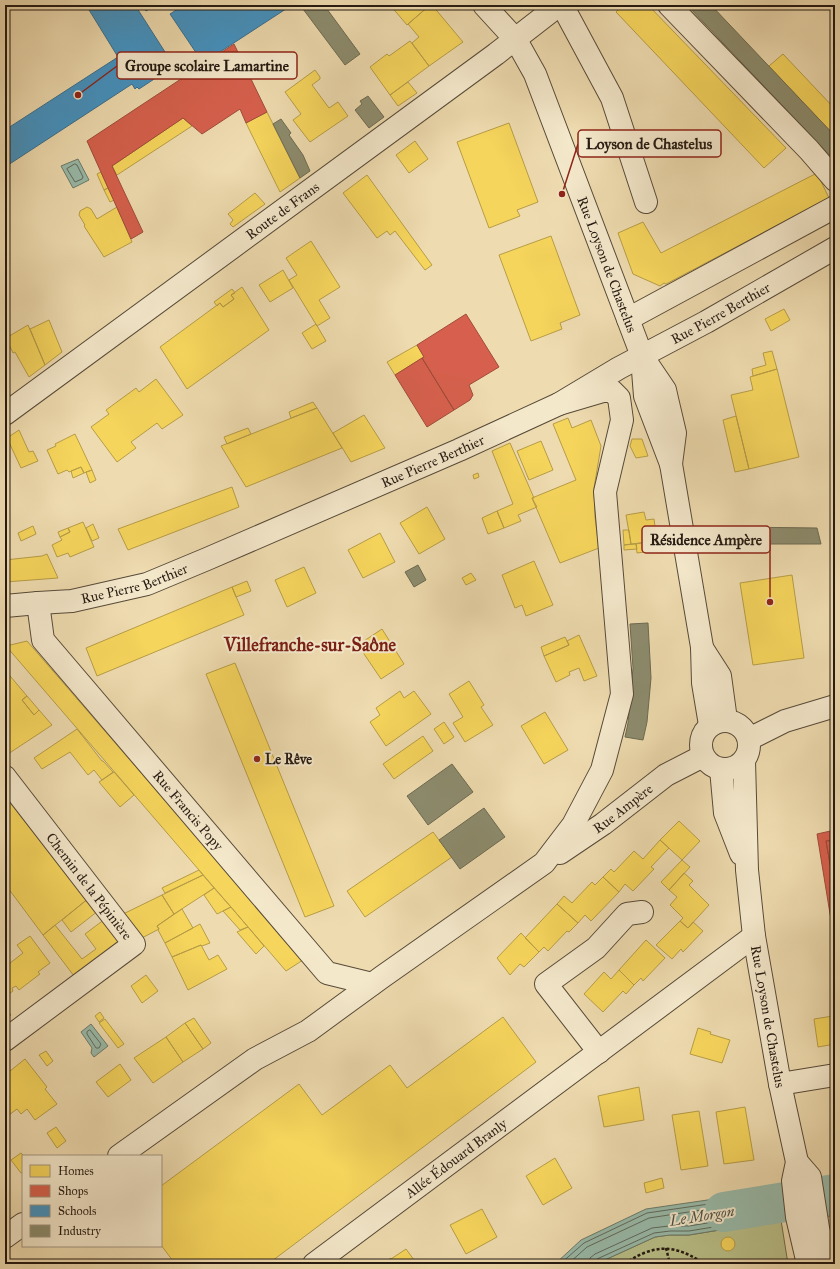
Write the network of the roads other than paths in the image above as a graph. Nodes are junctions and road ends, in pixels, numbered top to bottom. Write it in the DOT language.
graph roads {
  1 [pos="484,5"];
  2 [pos="561,5"];
  3 [pos="669,5"];
  4 [pos="516,40"];
  5 [pos="835,180"];
  6 [pos="646,202"];
  7 [pos="835,208"];
  8 [pos="835,248"];
  9 [pos="628,319"];
  10 [pos="642,356"];
  11 [pos="559,404"];
  12 [pos="5,414"];
  13 [pos="38,602"];
  14 [pos="5,606"];
  15 [pos="835,706"];
  16 [pos="718,723"];
  17 [pos="749,739"];
  18 [pos="703,756"];
  19 [pos="744,761"];
  20 [pos="721,769"];
  21 [pos="5,778"];
  22 [pos="544,863"];
  23 [pos="747,870"];
  24 [pos="642,912"];
  25 [pos="754,936"];
  26 [pos="372,984"];
  27 [pos="5,1040"];
  28 [pos="599,1052"];
  29 [pos="835,1075"];
  30 [pos="780,1084"];
  31 [pos="119,1155"];
  32 [pos="807,1216"];
  33 [pos="22,1225"];
  34 [pos="5,1237"];
  35 [pos="314,1264"];
  36 [pos="808,1264"];
  37 [pos="829,1264"];
  1 -- 4 [label="street, Rue Loyson de Chastelus"];
  2 -- 4 [label="street, Route de Frans"];
  2 -- 6 [label="street"];
  3 -- 5 [label="street"];
  4 -- 9 [label="street, Rue Loyson de Chastelus"];
  4 -- 12 [label="street, Route de Frans"];
  7 -- 9 [label="street"];
  8 -- 10 [label="street, Rue Pierre Berthier"];
  9 -- 10 [label="street, Rue Loyson de Chastelus"];
  10 -- 11 [label="street, Rue Pierre Berthier"];
  10 -- 16 [label="street, Rue Loyson de Chastelus"];
  11 -- 13 [label="street, Rue Pierre Berthier"];
  11 -- 22 [label="street"];
  13 -- 14 [label="street, Rue Pierre Berthier"];
  13 -- 26 [label="street, Rue Francis Popy"];
  15 -- 17 [label="street"];
  16 -- 17 [label="street"];
  16 -- 18 [label="street"];
  17 -- 19 [label="street"];
  18 -- 20 [label="street"];
  18 -- 22 [label="street, Rue Ampère"];
  19 -- 20 [label="street"];
  19 -- 23 [label="street, Rue Loyson de Chastelus"];
  20 -- 23 [label="street, Rue Loyson de Chastelus"];
  21 -- 27 [label="street, Chemin de la Pépinière"];
  22 -- 26 [label="street, Rue Ampère"];
  23 -- 25 [label="street, Rue Loyson de Chastelus"];
  24 -- 28 [label="street"];
  25 -- 28 [label="street, Allée Édouard Branly"];
  25 -- 30 [label="street, Rue Loyson de Chastelus"];
  26 -- 31 [label="street, Rue Ampère"];
  28 -- 35 [label="street, Allée Édouard Branly"];
  29 -- 30 [label="street"];
  30 -- 32 [label="street, Rue Loyson de Chastelus"];
  32 -- 36 [label="street, Rue Loyson de Chastelus"];
  32 -- 37 [label="street, Rue Loyson de Chastelus"];
  33 -- 34 [label="street"];
}
